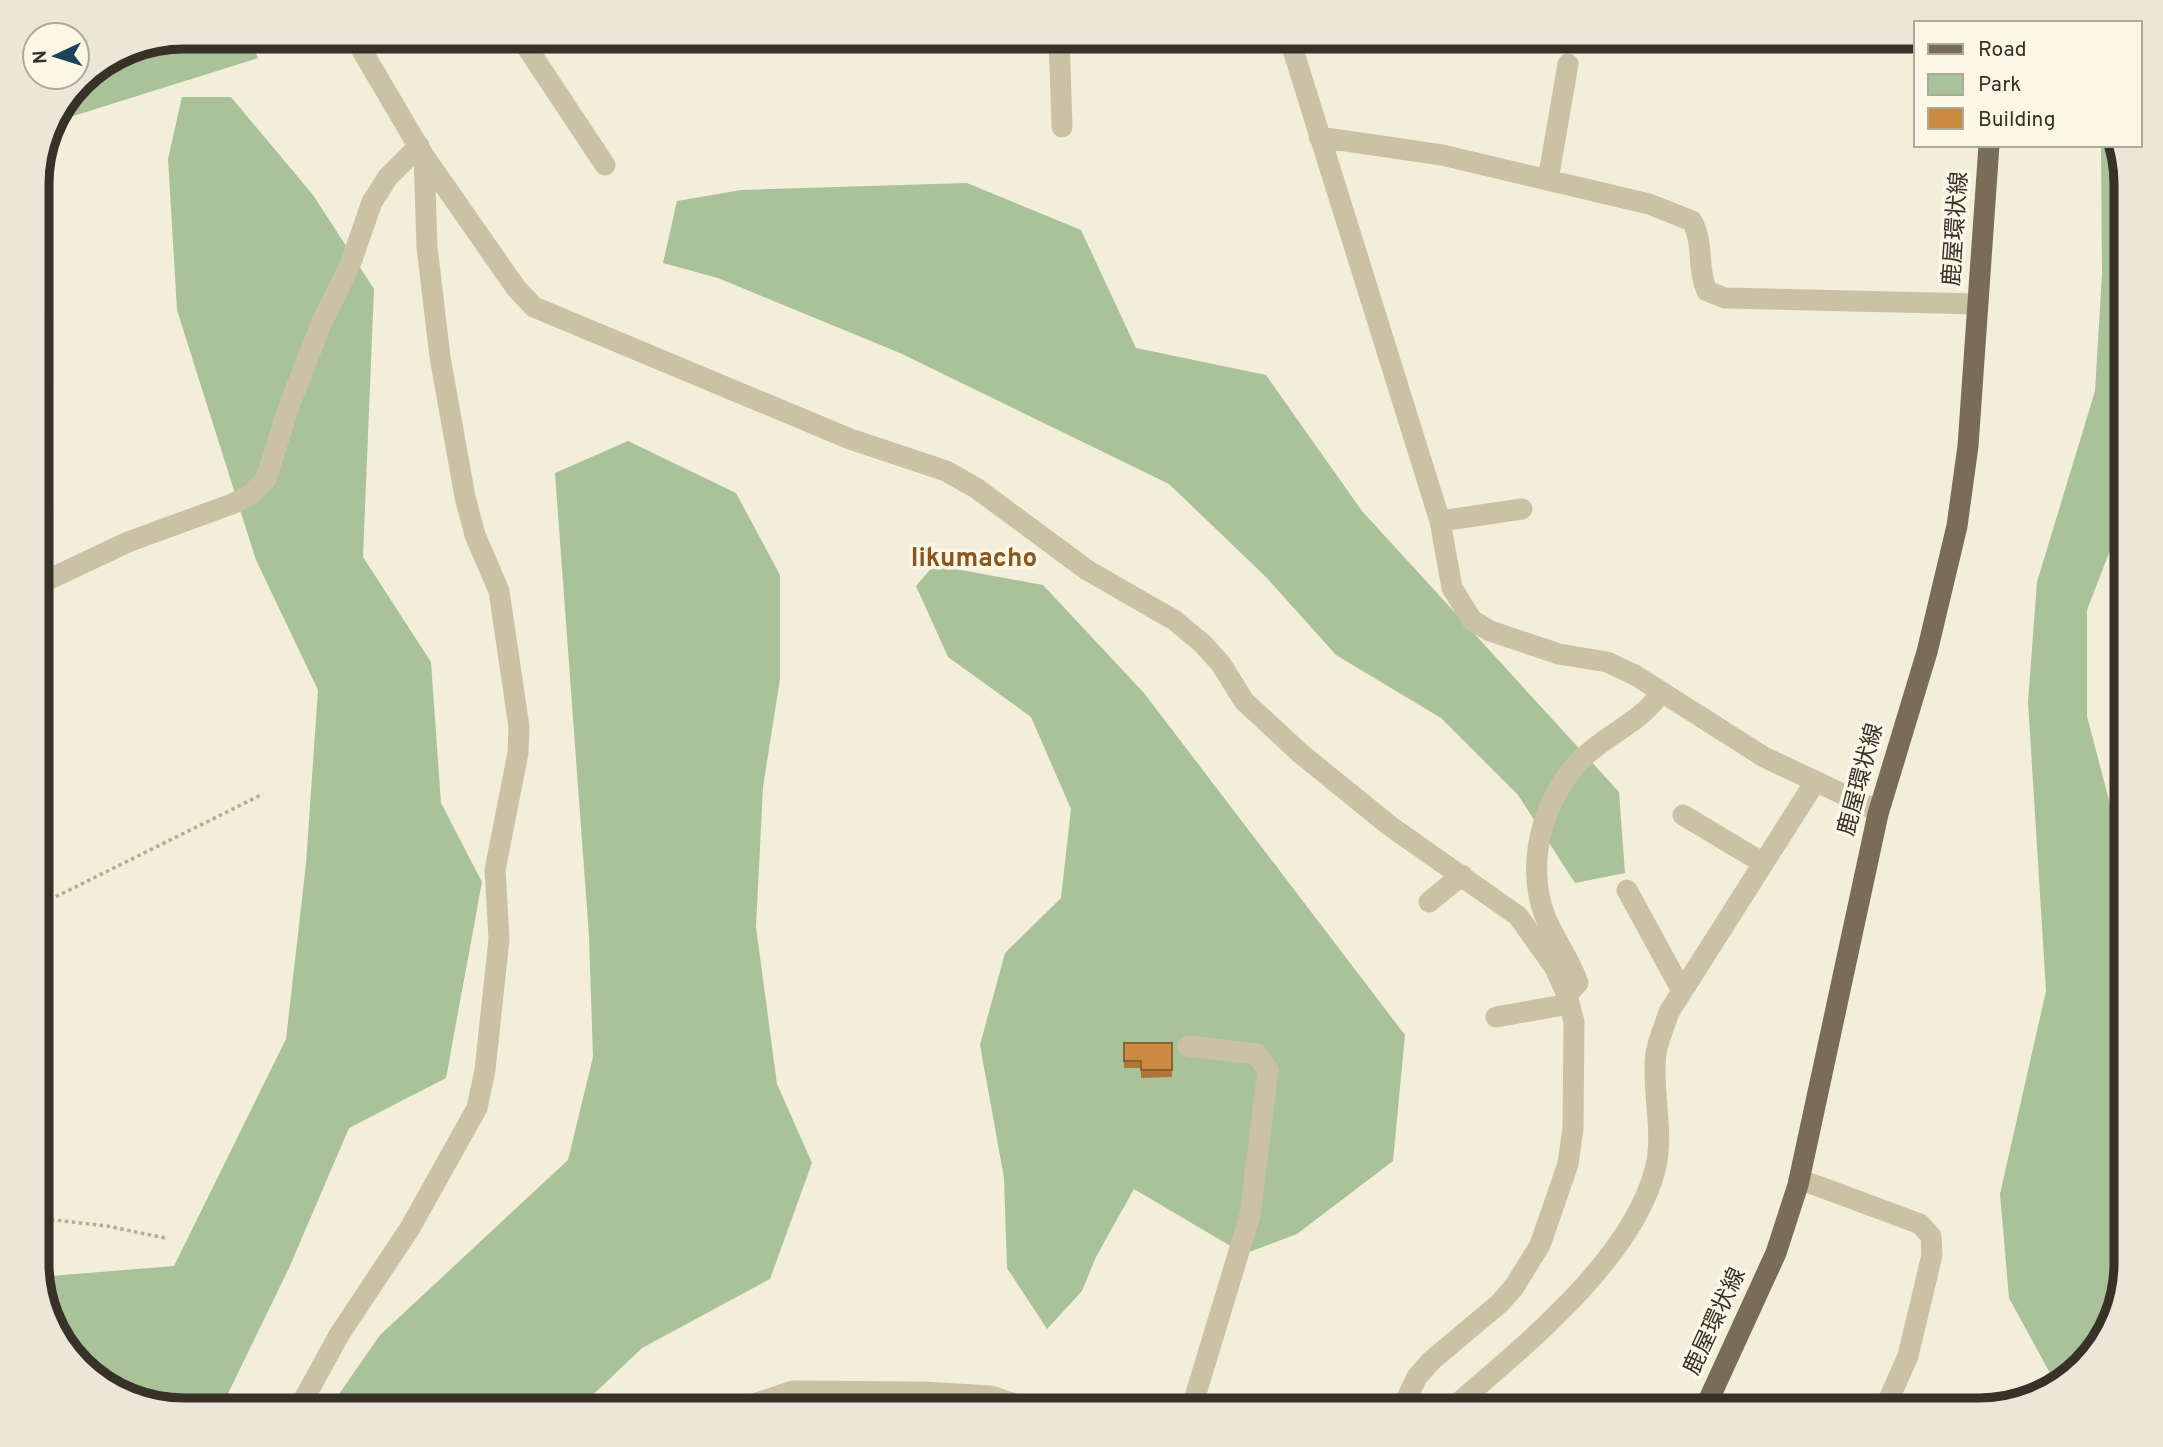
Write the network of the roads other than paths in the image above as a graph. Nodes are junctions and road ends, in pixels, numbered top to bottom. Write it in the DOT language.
graph roads {
  1 [pos="361,49"];
  2 [pos="528,49"];
  3 [pos="1059,49"];
  4 [pos="1293,49"];
  5 [pos="1568,64"];
  6 [pos="1062,127"];
  7 [pos="1319,137"];
  8 [pos="1989,147"];
  9 [pos="422,151"];
  10 [pos="605,165"];
  11 [pos="1548,180"];
  12 [pos="1977,304"];
  13 [pos="1522,509"];
  14 [pos="1440,521"];
  15 [pos="49,579"];
  16 [pos="1661,692"];
  17 [pos="1815,782"];
  18 [pos="1878,814"];
  19 [pos="1683,816"];
  20 [pos="1763,863"];
  21 [pos="1462,874"];
  22 [pos="1627,890"];
  23 [pos="1429,902"];
  24 [pos="1682,991"];
  25 [pos="1568,999"];
  26 [pos="1496,1017"];
  27 [pos="1188,1046"];
  28 [pos="1799,1179"];
  29 [pos="305,1398"];
  30 [pos="772,1398"];
  31 [pos="997,1398"];
  32 [pos="1195,1398"];
  33 [pos="1407,1398"];
  34 [pos="1464,1398"];
  35 [pos="1710,1398"];
  36 [pos="1889,1398"];
  1 -- 9 [label="street"];
  2 -- 10 [label="street"];
  3 -- 6 [label="street"];
  4 -- 7 [label="street"];
  5 -- 11 [label="street"];
  7 -- 11 [label="street"];
  7 -- 14 [label="street"];
  8 -- 12 [label="main road, 鹿屋環状線"];
  9 -- 15 [label="street"];
  9 -- 21 [label="street"];
  9 -- 29 [label="street"];
  11 -- 12 [label="street"];
  12 -- 18 [label="main road, 鹿屋環状線"];
  13 -- 14 [label="street"];
  14 -- 16 [label="street"];
  16 -- 17 [label="street"];
  16 -- 25 [label="street"];
  17 -- 18 [label="street"];
  17 -- 20 [label="street"];
  18 -- 28 [label="main road, 鹿屋環状線"];
  19 -- 20 [label="street"];
  20 -- 24 [label="street"];
  21 -- 23 [label="street"];
  21 -- 25 [label="street"];
  22 -- 24 [label="street"];
  24 -- 34 [label="street"];
  25 -- 26 [label="street"];
  25 -- 33 [label="street"];
  27 -- 32 [label="street"];
  28 -- 35 [label="main road, 鹿屋環状線"];
  28 -- 36 [label="street"];
  30 -- 31 [label="street"];
}
